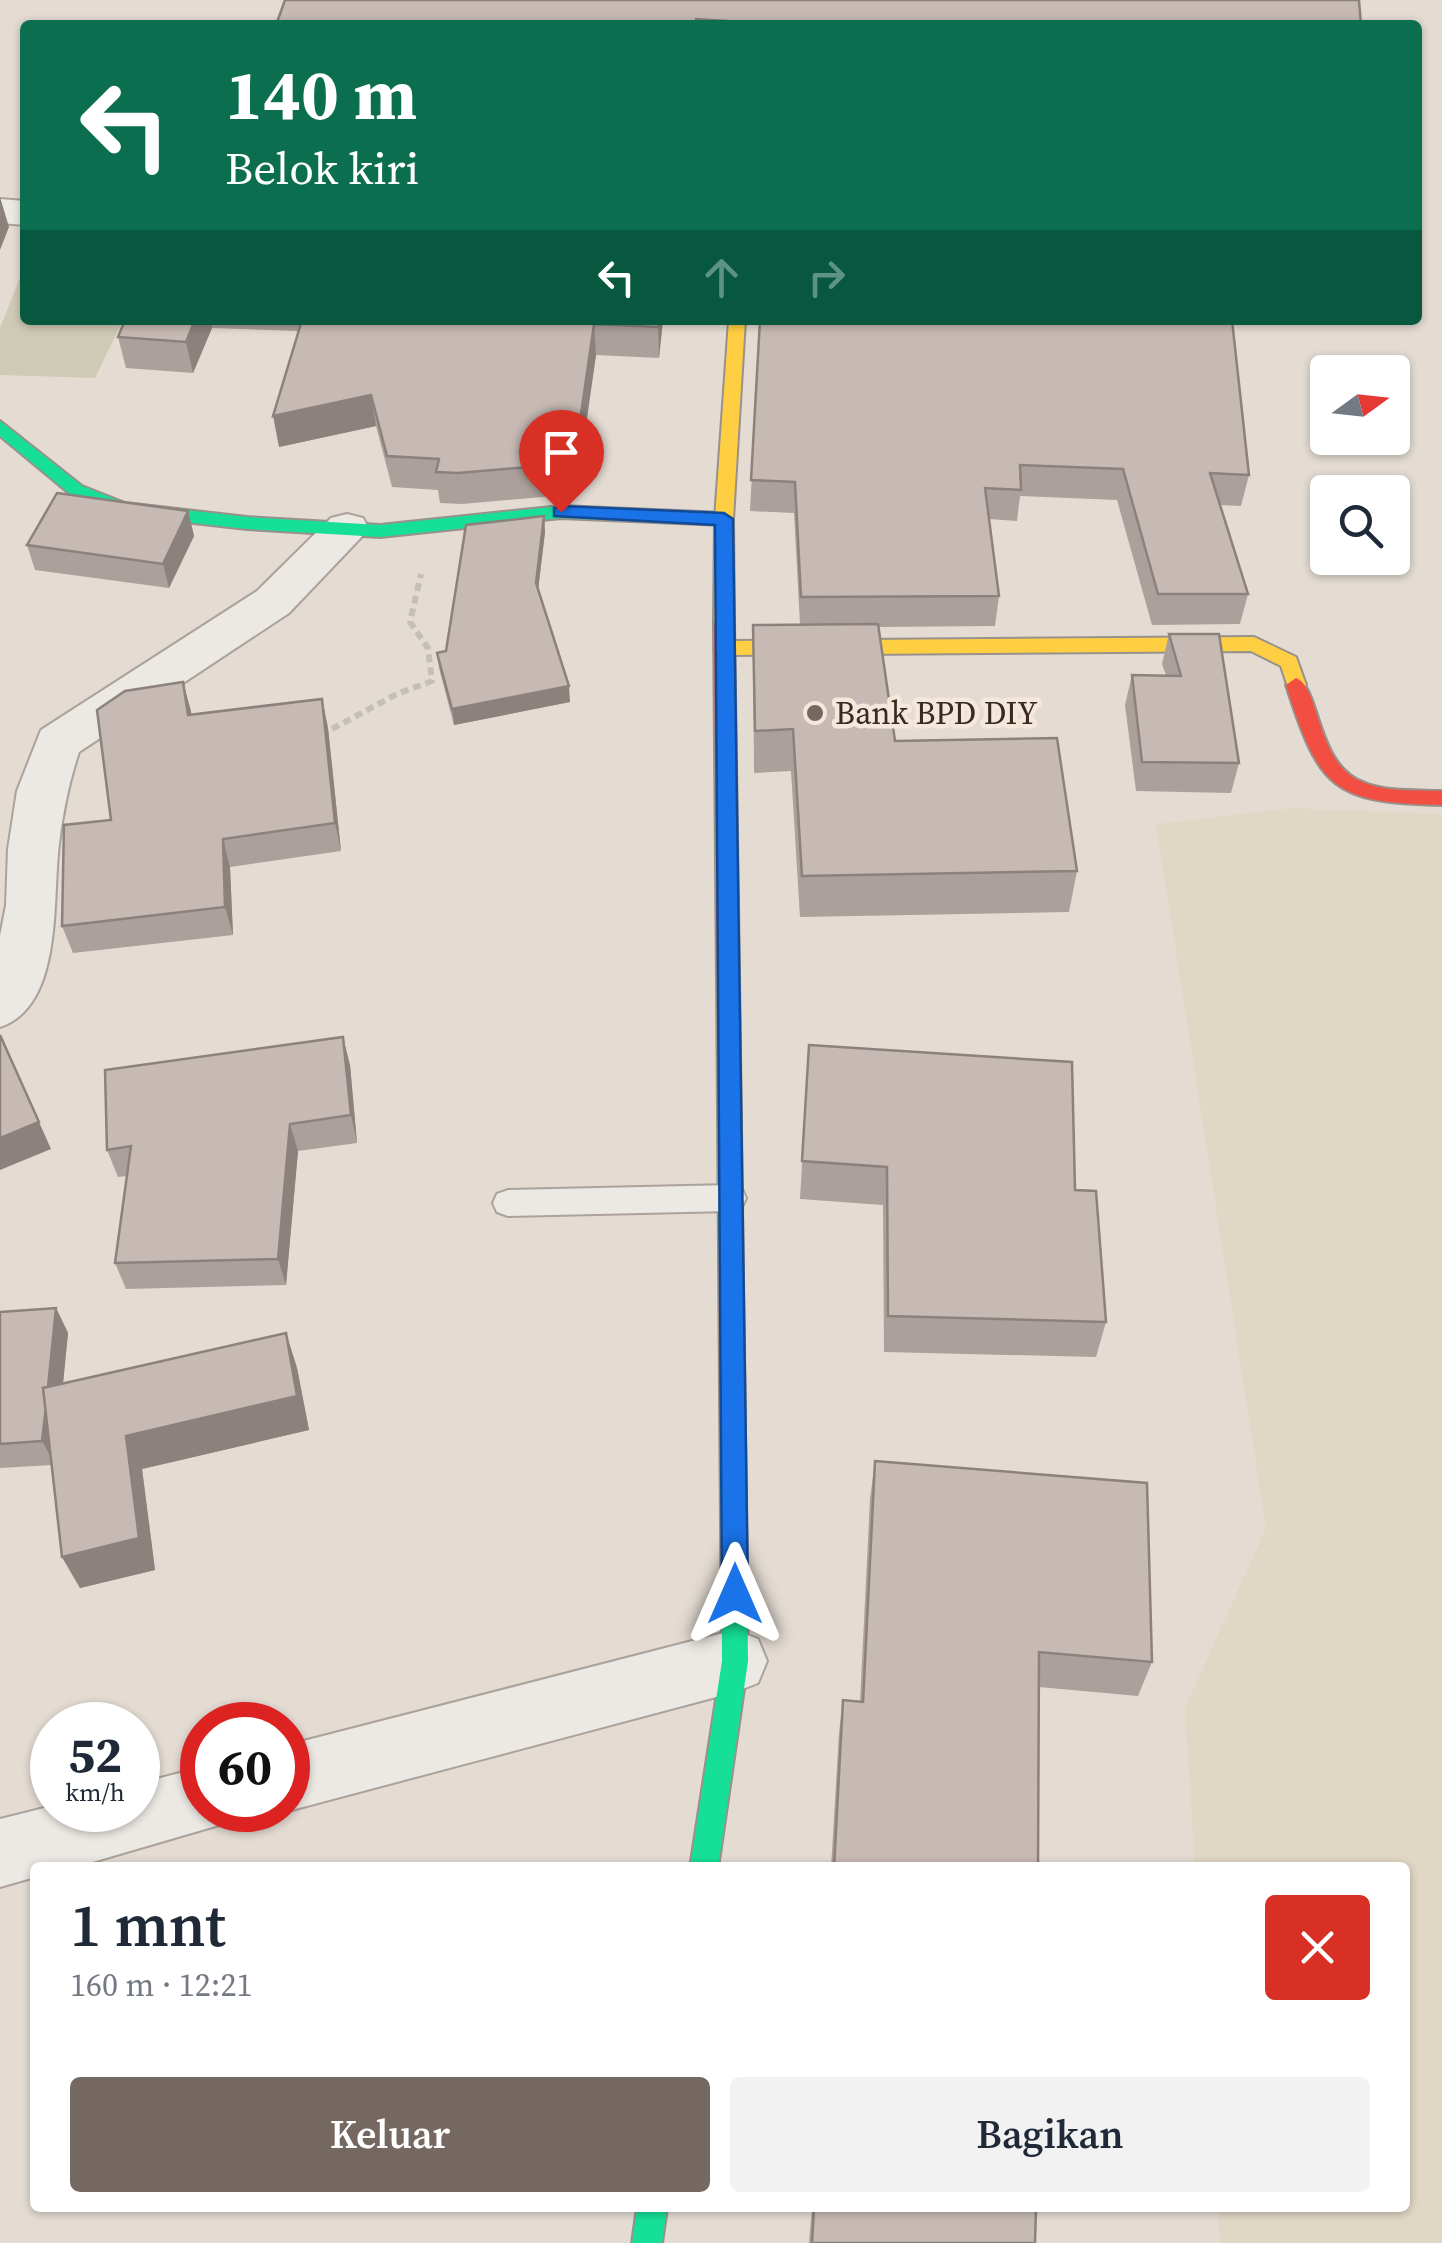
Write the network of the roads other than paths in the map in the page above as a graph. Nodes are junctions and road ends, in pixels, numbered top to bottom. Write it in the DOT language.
graph roads {
  1 [pos="737,325"];
  2 [pos="0,428"];
  3 [pos="724,519"];
  4 [pos="347,529"];
  5 [pos="724,648"];
  6 [pos="1442,798"];
  7 [pos="0,1006"];
  8 [pos="730,1198"];
  9 [pos="508,1204"];
  10 [pos="735,1661"];
  11 [pos="310,1772"];
  12 [pos="180,1806"];
  13 [pos="0,1853"];
  14 [pos="705,1862"];
  15 [pos="651,2212"];
  16 [pos="647,2243"];
  1 -- 3 [label="main road"];
  2 -- 4 [label="main road"];
  3 -- 4 [label="main road"];
  3 -- 5 [label="main road"];
  4 -- 7 [label="street"];
  5 -- 6 [label="main road"];
  5 -- 8 [label="main road"];
  8 -- 9 [label="lane"];
  8 -- 10 [label="main road"];
  10 -- 11 [label="street"];
  10 -- 14 [label="main road"];
  12 -- 13 [label="street"];
  15 -- 16 [label="main road"];
}
